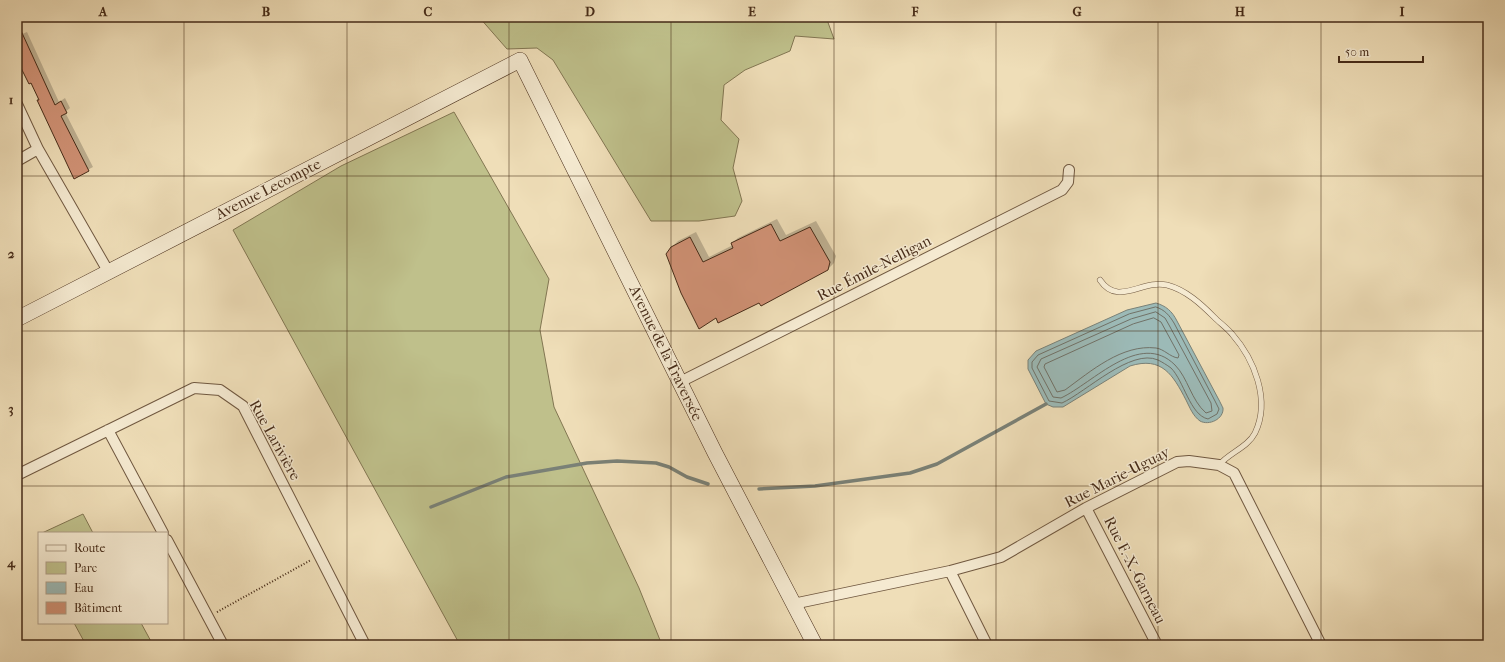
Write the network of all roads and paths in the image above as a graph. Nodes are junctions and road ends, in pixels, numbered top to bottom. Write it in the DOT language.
graph roads {
  1 [pos="520,60"];
  2 [pos="17,104"];
  3 [pos="38,149"];
  4 [pos="17,161"];
  5 [pos="1069,170"];
  6 [pos="108,272"];
  7 [pos="1100,280"];
  8 [pos="17,319"];
  9 [pos="680,382"];
  10 [pos="108,430"];
  11 [pos="1219,465"];
  12 [pos="17,475"];
  13 [pos="1086,508"];
  14 [pos="163,532"];
  15 [pos="168,542"];
  16 [pos="320,556"];
  17 [pos="950,571"];
  18 [pos="793,604"];
  19 [pos="208,617"];
  20 [pos="223,645"];
  21 [pos="365,645"];
  22 [pos="815,645"];
  23 [pos="987,645"];
  24 [pos="1158,645"];
  25 [pos="1321,645"];
  1 -- 6 [label="street, Avenue Lecompte"];
  1 -- 9 [label="street, Avenue de la Traversée"];
  2 -- 3 [label="street"];
  3 -- 4 [label="street"];
  3 -- 6 [label="street"];
  5 -- 9 [label="street, Rue Émile-Nelligan"];
  6 -- 8 [label="street, Avenue Lecompte"];
  7 -- 11 [label="lane"];
  9 -- 18 [label="street, Avenue de la Traversée"];
  10 -- 12 [label="street, Rue Larivière"];
  10 -- 14 [label="street"];
  10 -- 16 [label="street, Rue Larivière"];
  11 -- 13 [label="street, Rue Marie-Uguay"];
  11 -- 25 [label="street, Rue Marie-Uguay"];
  13 -- 17 [label="street, Rue Marie-Uguay"];
  13 -- 24 [label="street, Rue F.-X.-Garneau"];
  15 -- 19 [label="street"];
  16 -- 19 [label="path"];
  16 -- 21 [label="street, Rue Larivière"];
  17 -- 18 [label="street, Rue Marie-Uguay"];
  17 -- 23 [label="street"];
  18 -- 22 [label="street, Avenue de la Traversée"];
  19 -- 20 [label="street"];
}
